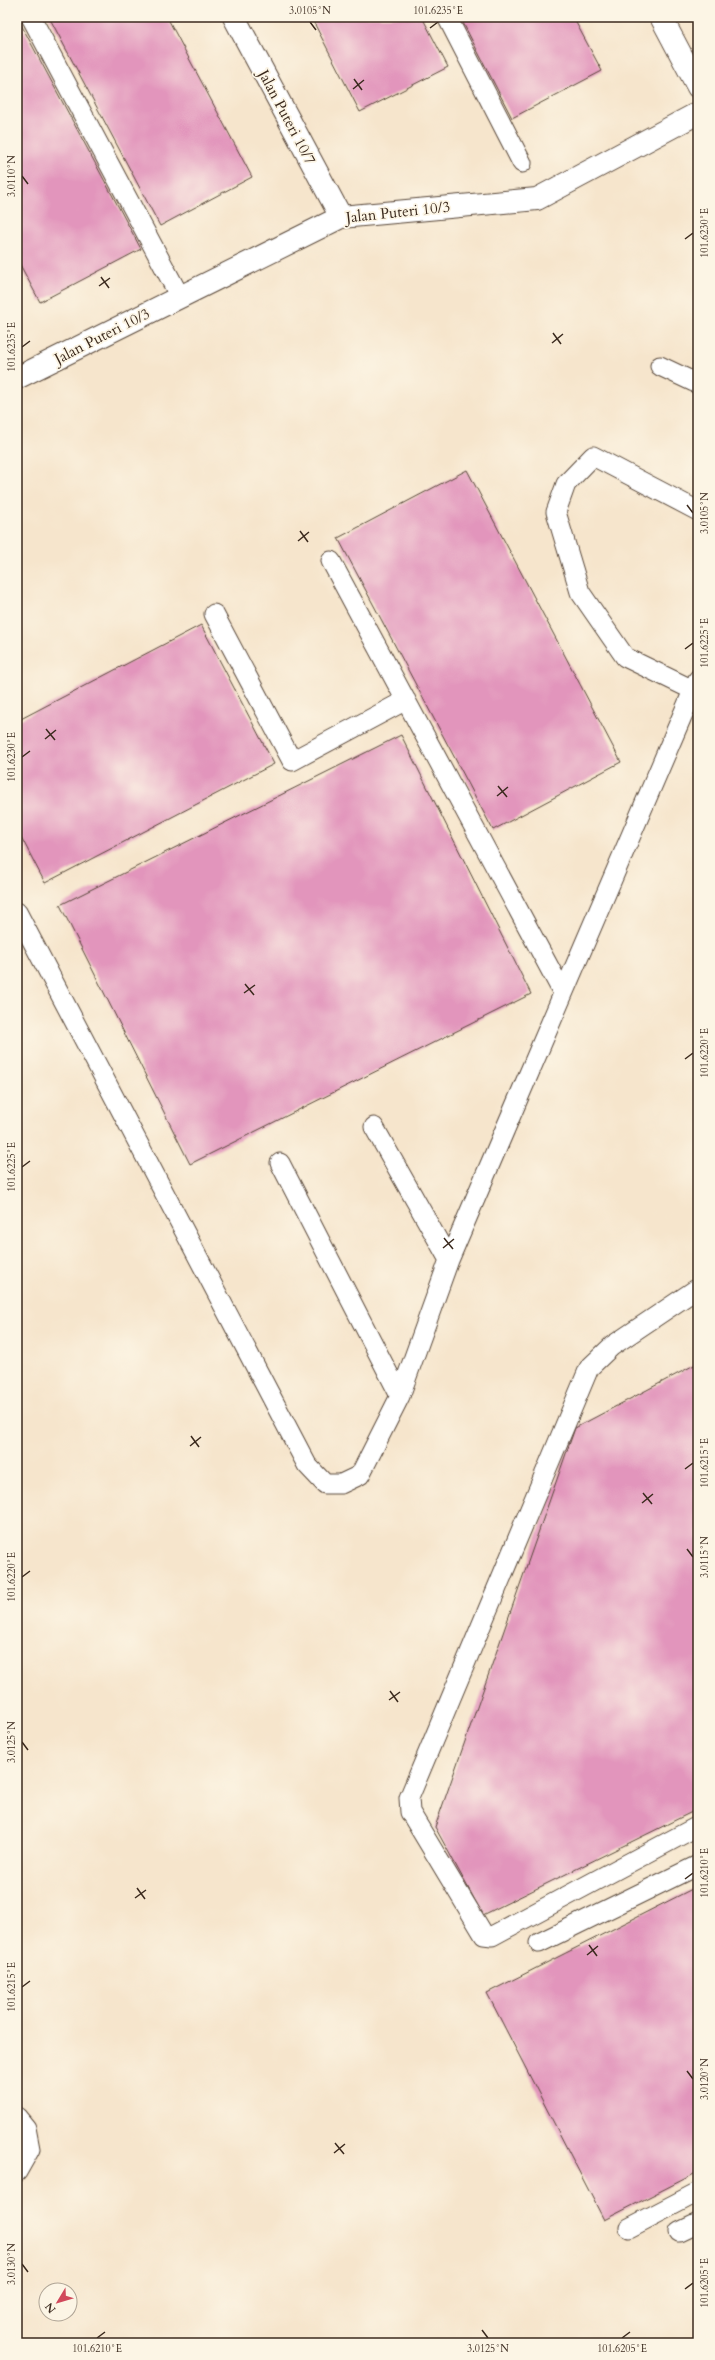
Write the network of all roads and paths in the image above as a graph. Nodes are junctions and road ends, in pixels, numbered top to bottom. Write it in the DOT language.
graph roads {
  1 [pos="31,17"];
  2 [pos="234,17"];
  3 [pos="447,17"];
  4 [pos="661,17"];
  5 [pos="698,87"];
  6 [pos="698,113"];
  7 [pos="522,163"];
  8 [pos="341,217"];
  9 [pos="180,296"];
  10 [pos="660,366"];
  11 [pos="17,378"];
  12 [pos="698,384"];
  13 [pos="698,511"];
  14 [pos="331,561"];
  15 [pos="214,614"];
  16 [pos="696,684"];
  17 [pos="406,700"];
  18 [pos="17,912"];
  19 [pos="563,993"];
  20 [pos="374,1127"];
  21 [pos="280,1163"];
  22 [pos="449,1260"];
  23 [pos="698,1288"];
  24 [pos="400,1396"];
  25 [pos="698,1826"];
  26 [pos="698,1865"];
  27 [pos="539,1944"];
  28 [pos="17,2117"];
  29 [pos="17,2172"];
  30 [pos="698,2192"];
  31 [pos="698,2223"];
  32 [pos="628,2228"];
  33 [pos="679,2232"];
  1 -- 9 [label="lane"];
  2 -- 8 [label="street, Jalan Puteri 10/7"];
  3 -- 7 [label="lane"];
  4 -- 5 [label="street"];
  6 -- 8 [label="street, Jalan Puteri 10/3"];
  8 -- 9 [label="street, Jalan Puteri 10/3"];
  9 -- 11 [label="street, Jalan Puteri 10/3"];
  10 -- 12 [label="lane"];
  13 -- 16 [label="lane"];
  14 -- 17 [label="lane"];
  15 -- 17 [label="lane"];
  16 -- 19 [label="lane"];
  17 -- 19 [label="lane"];
  18 -- 24 [label="lane"];
  19 -- 22 [label="lane"];
  20 -- 22 [label="lane"];
  21 -- 24 [label="lane"];
  22 -- 24 [label="lane"];
  23 -- 25 [label="lane"];
  26 -- 27 [label="lane"];
  28 -- 29 [label="lane"];
  30 -- 32 [label="lane"];
  31 -- 33 [label="lane"];
}
